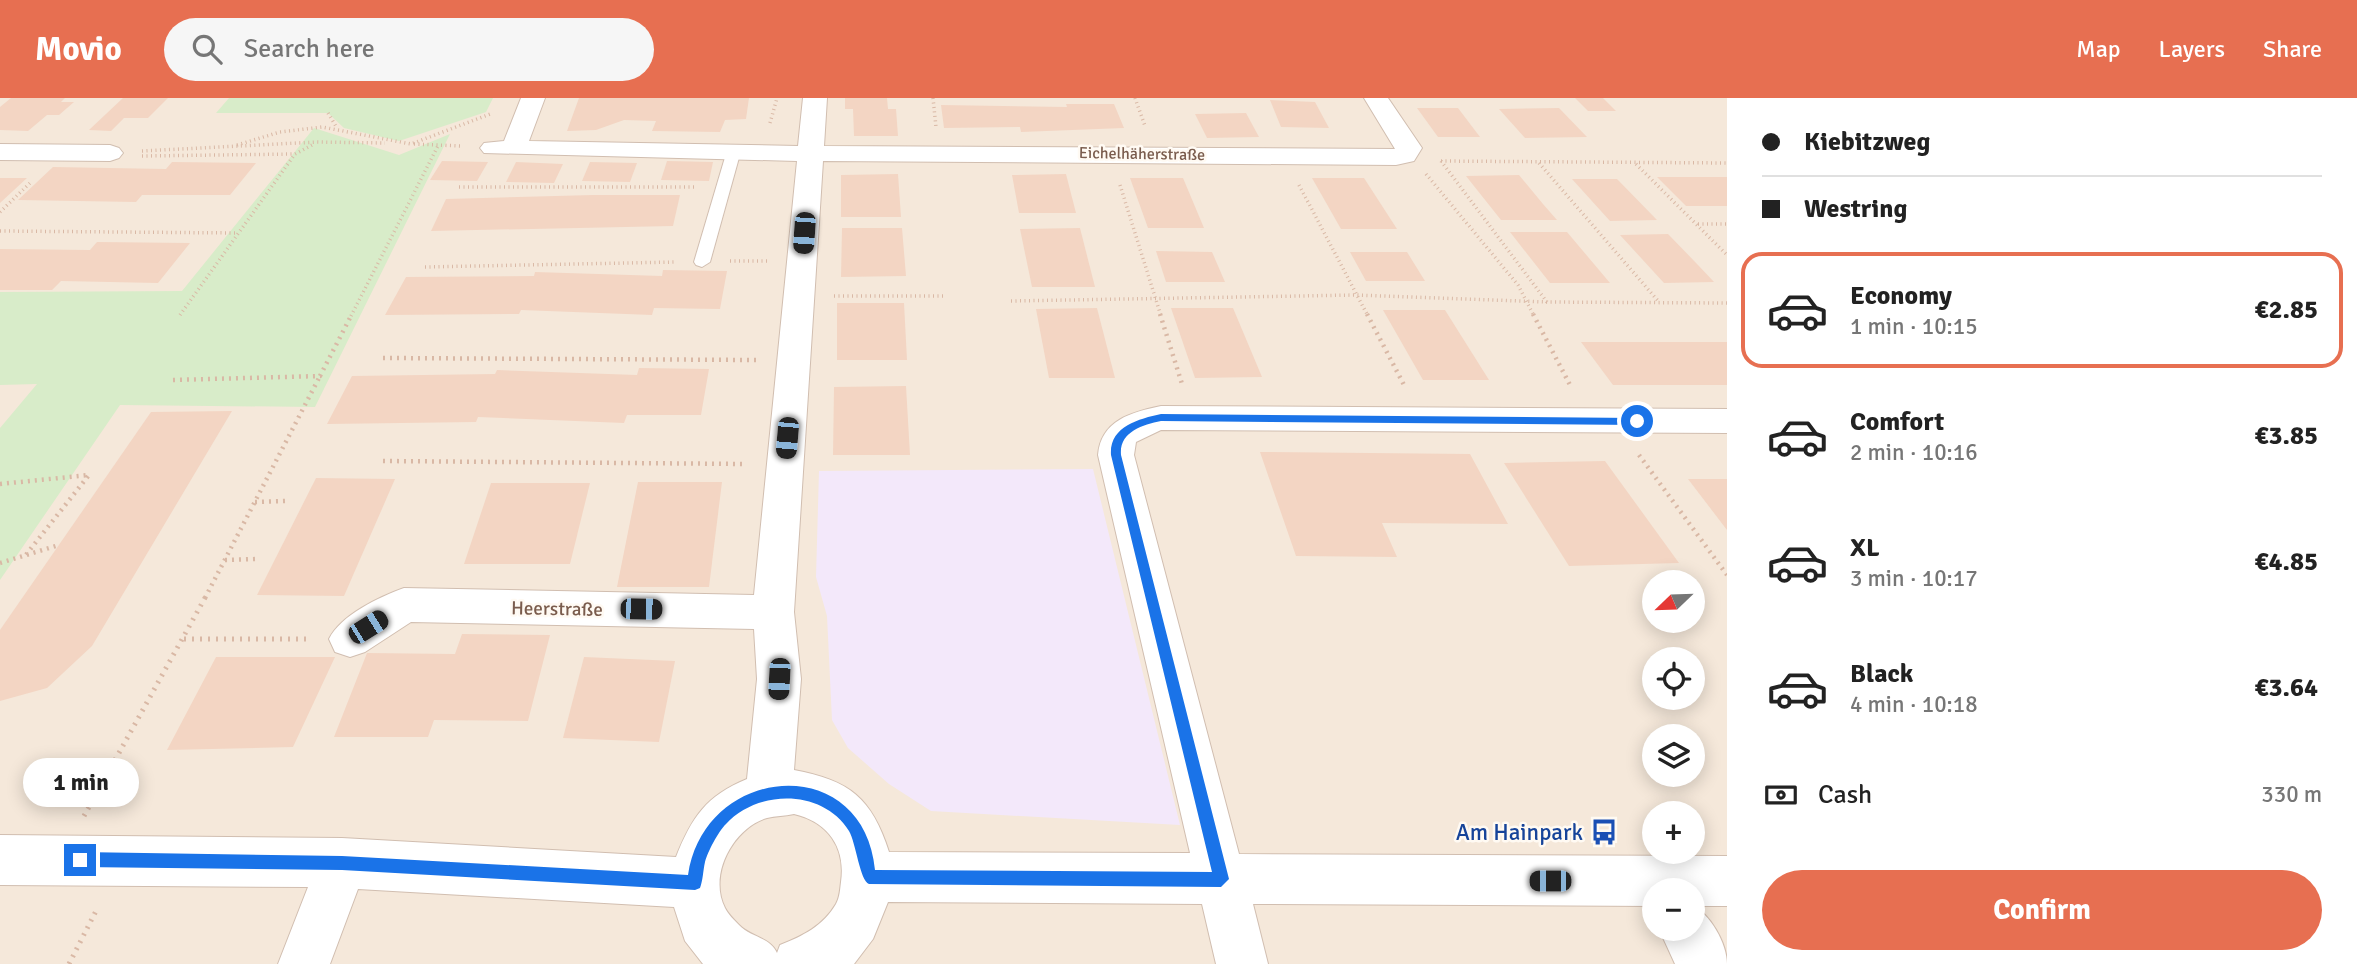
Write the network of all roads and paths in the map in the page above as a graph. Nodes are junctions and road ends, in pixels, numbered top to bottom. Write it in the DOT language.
graph roads {
  1 [pos="533,98"];
  2 [pos="815,98"];
  3 [pos="1376,98"];
  4 [pos="500,110"];
  5 [pos="328,113"];
  6 [pos="338,129"];
  7 [pos="317,142"];
  8 [pos="393,143"];
  9 [pos="411,144"];
  10 [pos="237,145"];
  11 [pos="438,146"];
  12 [pos="503,148"];
  13 [pos="0,152"];
  14 [pos="110,152"];
  15 [pos="810,152"];
  16 [pos="1110,153"];
  17 [pos="295,154"];
  18 [pos="733,154"];
  19 [pos="1283,155"];
  20 [pos="1405,155"];
  21 [pos="1441,161"];
  22 [pos="1539,162"];
  23 [pos="1635,163"];
  24 [pos="1727,163"];
  25 [pos="458,187"];
  26 [pos="725,187"];
  27 [pos="1697,224"];
  28 [pos="1727,224"];
  29 [pos="0,231"];
  30 [pos="238,233"];
  31 [pos="1727,255"];
  32 [pos="802,260"];
  33 [pos="702,262"];
  34 [pos="425,267"];
  35 [pos="1356,295"];
  36 [pos="799,296"];
  37 [pos="944,296"];
  38 [pos="1155,298"];
  39 [pos="1524,299"];
  40 [pos="1012,301"];
  41 [pos="1547,302"];
  42 [pos="1659,303"];
  43 [pos="1727,303"];
  44 [pos="180,315"];
  45 [pos="383,358"];
  46 [pos="793,360"];
  47 [pos="320,376"];
  48 [pos="173,380"];
  49 [pos="1192,418"];
  50 [pos="1422,420"];
  51 [pos="1615,421"];
  52 [pos="1727,421"];
  53 [pos="383,461"];
  54 [pos="785,464"];
  55 [pos="0,484"];
  56 [pos="286,501"];
  57 [pos="254,502"];
  58 [pos="59,545"];
  59 [pos="26,556"];
  60 [pos="257,559"];
  61 [pos="225,560"];
  62 [pos="0,563"];
  63 [pos="1727,575"];
  64 [pos="773,612"];
  65 [pos="184,639"];
  66 [pos="350,639"];
  67 [pos="769,792"];
  68 [pos="0,860"];
  69 [pos="59,860"];
  70 [pos="122,860"];
  71 [pos="342,863"];
  72 [pos="869,877"];
  73 [pos="1221,879"];
  74 [pos="1727,881"];
  75 [pos="695,883"];
  76 [pos="1705,883"];
  77 [pos="1642,886"];
  78 [pos="1692,941"];
  79 [pos="69,964"];
  80 [pos="304,964"];
  81 [pos="755,964"];
  82 [pos="799,964"];
  83 [pos="1242,964"];
  84 [pos="1704,964"];
  1 -- 12 [label="street"];
  2 -- 15 [label="street"];
  3 -- 20 [label="street"];
  4 -- 9 [label="path"];
  5 -- 6 [label="path"];
  6 -- 8 [label="path"];
  6 -- 10 [label="path"];
  7 -- 8 [label="path"];
  7 -- 10 [label="path"];
  7 -- 17 [label="path"];
  8 -- 9 [label="path"];
  9 -- 11 [label="path"];
  10 -- 14 [label="path"];
  11 -- 12 [label="path"];
  11 -- 47 [label="path"];
  12 -- 18 [label="street"];
  13 -- 14 [label="street"];
  14 -- 17 [label="path"];
  15 -- 16 [label="street, Eichelhäherstraße"];
  15 -- 18 [label="street"];
  15 -- 32 [label="street"];
  16 -- 19 [label="street, Eichelhäherstraße"];
  16 -- 38 [label="path"];
  17 -- 30 [label="path"];
  18 -- 26 [label="lane"];
  19 -- 20 [label="street, Eichelhäherstraße"];
  19 -- 35 [label="path"];
  20 -- 21 [label="path"];
  20 -- 39 [label="path"];
  21 -- 22 [label="path"];
  21 -- 41 [label="path"];
  22 -- 23 [label="path"];
  22 -- 42 [label="path"];
  23 -- 24 [label="path"];
  23 -- 27 [label="path"];
  25 -- 26 [label="path"];
  26 -- 33 [label="lane"];
  27 -- 28 [label="path"];
  27 -- 31 [label="path"];
  29 -- 30 [label="path"];
  30 -- 44 [label="path"];
  32 -- 33 [label="path"];
  32 -- 36 [label="street"];
  33 -- 34 [label="path"];
  35 -- 38 [label="path"];
  35 -- 39 [label="path"];
  35 -- 50 [label="path"];
  36 -- 37 [label="path"];
  36 -- 46 [label="street"];
  38 -- 40 [label="path"];
  38 -- 49 [label="path"];
  39 -- 41 [label="path"];
  39 -- 51 [label="path"];
  41 -- 42 [label="path"];
  42 -- 43 [label="path"];
  45 -- 46 [label="path"];
  46 -- 54 [label="street"];
  47 -- 48 [label="path"];
  47 -- 57 [label="path"];
  49 -- 50 [label="street"];
  49 -- 73 [label="street"];
  50 -- 51 [label="street"];
  51 -- 52 [label="street"];
  51 -- 63 [label="path"];
  53 -- 54 [label="path"];
  54 -- 64 [label="street"];
  55 -- 59 [label="path"];
  56 -- 57 [label="path"];
  57 -- 61 [label="path"];
  58 -- 59 [label="path"];
  59 -- 62 [label="path"];
  60 -- 61 [label="path"];
  61 -- 65 [label="path"];
  64 -- 66 [label="street, Heerstraße"];
  64 -- 67 [label="street"];
  65 -- 66 [label="path"];
  65 -- 69 [label="path"];
  67 -- 72 [label="street"];
  67 -- 75 [label="street"];
  68 -- 69 [label="street"];
  69 -- 70 [label="street"];
  70 -- 71 [label="street"];
  70 -- 79 [label="path"];
  71 -- 75 [label="street"];
  71 -- 80 [label="street"];
  72 -- 73 [label="street"];
  72 -- 82 [label="street"];
  73 -- 77 [label="street"];
  73 -- 83 [label="street"];
  74 -- 76 [label="street"];
  75 -- 81 [label="street"];
  78 -- 84 [label="street"];
}
